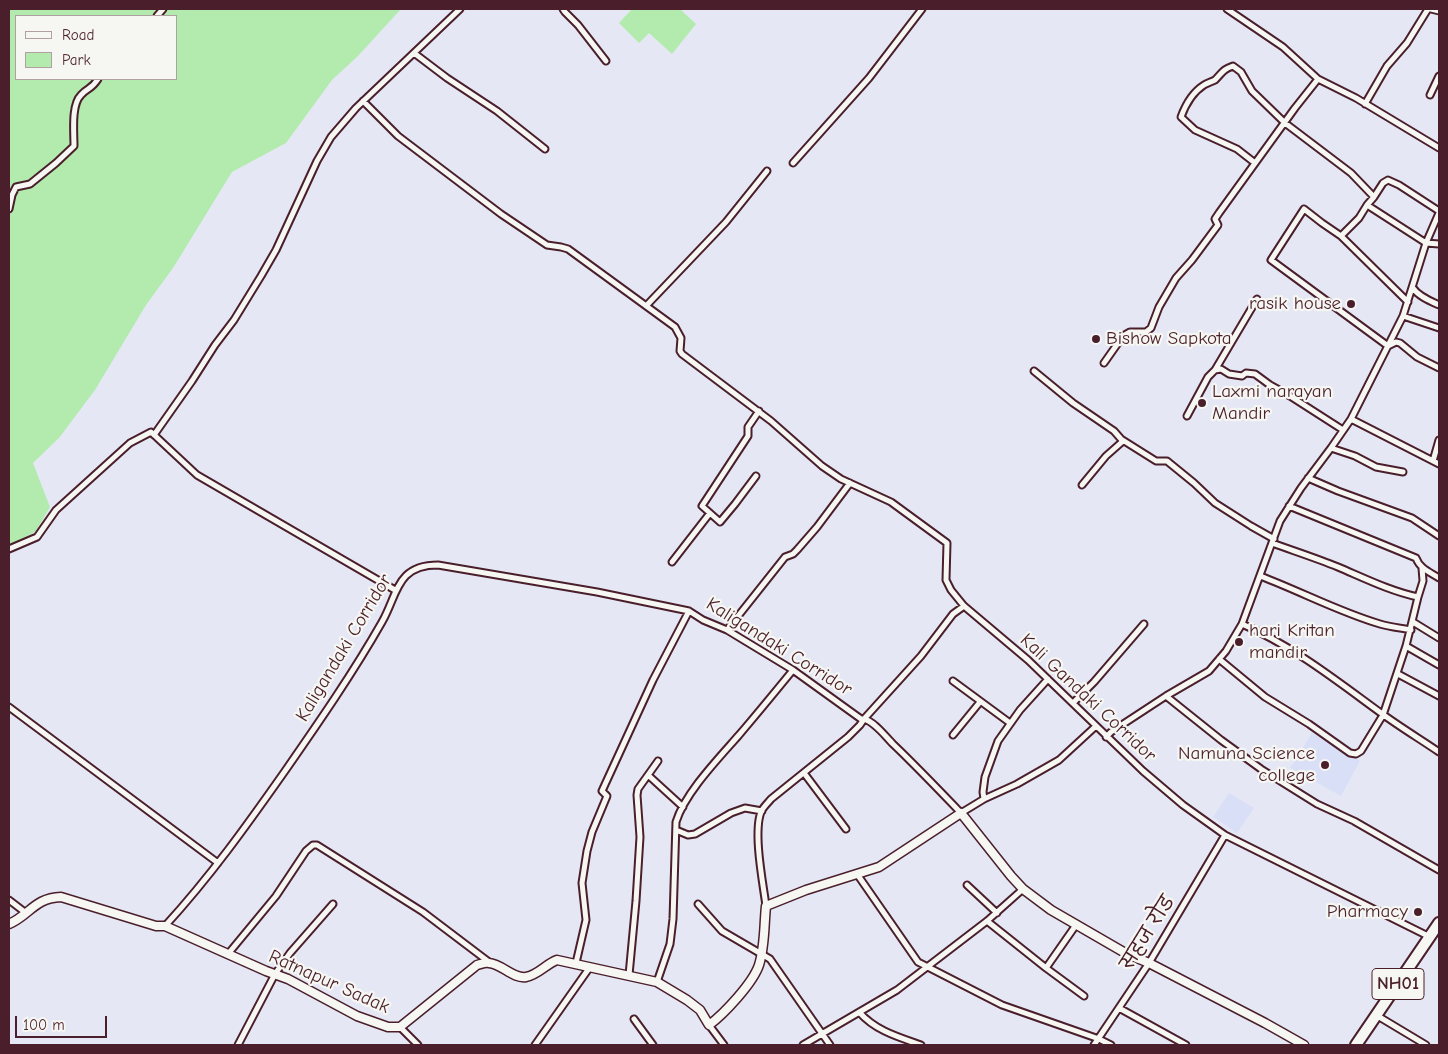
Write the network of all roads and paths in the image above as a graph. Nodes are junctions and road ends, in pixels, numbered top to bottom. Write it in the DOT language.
graph roads {
  1 [pos="460,9"];
  2 [pos="563,9"];
  3 [pos="922,9"];
  4 [pos="1227,9"];
  5 [pos="1429,9"];
  6 [pos="1439,11"];
  7 [pos="414,53"];
  8 [pos="606,61"];
  9 [pos="1318,79"];
  10 [pos="97,80"];
  11 [pos="1439,80"];
  12 [pos="1430,94"];
  13 [pos="363,102"];
  14 [pos="1365,104"];
  15 [pos="1285,123"];
  16 [pos="1439,148"];
  17 [pos="545,149"];
  18 [pos="793,162"];
  19 [pos="1255,163"];
  20 [pos="767,171"];
  21 [pos="1374,197"];
  22 [pos="1367,205"];
  23 [pos="9,209"];
  24 [pos="1439,212"];
  25 [pos="1341,236"];
  26 [pos="1426,243"];
  27 [pos="1439,244"];
  28 [pos="1412,288"];
  29 [pos="1257,299"];
  30 [pos="1408,302"];
  31 [pos="1439,305"];
  32 [pos="646,306"];
  33 [pos="1403,316"];
  34 [pos="1439,328"];
  35 [pos="1388,346"];
  36 [pos="1104,362"];
  37 [pos="1439,368"];
  38 [pos="1215,370"];
  39 [pos="1034,371"];
  40 [pos="759,411"];
  41 [pos="1186,416"];
  42 [pos="1351,418"];
  43 [pos="1343,430"];
  44 [pos="154,435"];
  45 [pos="1124,440"];
  46 [pos="1439,440"];
  47 [pos="1331,448"];
  48 [pos="1433,461"];
  49 [pos="1439,464"];
  50 [pos="1403,472"];
  51 [pos="756,476"];
  52 [pos="1308,478"];
  53 [pos="850,483"];
  54 [pos="1082,485"];
  55 [pos="1289,506"];
  56 [pos="710,513"];
  57 [pos="1439,536"];
  58 [pos="1273,541"];
  59 [pos="9,549"];
  60 [pos="672,562"];
  61 [pos="1422,568"];
  62 [pos="1260,576"];
  63 [pos="1439,578"];
  64 [pos="395,590"];
  65 [pos="1418,597"];
  66 [pos="964,606"];
  67 [pos="688,611"];
  68 [pos="1413,622"];
  69 [pos="1144,624"];
  70 [pos="1242,624"];
  71 [pos="727,630"];
  72 [pos="1411,630"];
  73 [pos="1439,638"];
  74 [pos="1406,646"];
  75 [pos="1219,659"];
  76 [pos="1439,665"];
  77 [pos="793,670"];
  78 [pos="1398,674"];
  79 [pos="1048,679"];
  80 [pos="953,681"];
  81 [pos="1166,696"];
  82 [pos="1439,696"];
  83 [pos="980,702"];
  84 [pos="1073,703"];
  85 [pos="9,707"];
  86 [pos="1383,715"];
  87 [pos="864,719"];
  88 [pos="1010,723"];
  89 [pos="1096,726"];
  90 [pos="953,735"];
  91 [pos="1106,737"];
  92 [pos="1439,752"];
  93 [pos="658,761"];
  94 [pos="804,773"];
  95 [pos="648,775"];
  96 [pos="984,799"];
  97 [pos="683,807"];
  98 [pos="762,811"];
  99 [pos="961,813"];
  100 [pos="846,829"];
  101 [pos="676,830"];
  102 [pos="1225,835"];
  103 [pos="218,863"];
  104 [pos="1439,870"];
  105 [pos="858,874"];
  106 [pos="968,885"];
  107 [pos="1023,889"];
  108 [pos="9,900"];
  109 [pos="334,904"];
  110 [pos="698,904"];
  111 [pos="766,906"];
  112 [pos="26,913"];
  113 [pos="997,913"];
  114 [pos="987,921"];
  115 [pos="1439,923"];
  116 [pos="9,924"];
  117 [pos="1076,925"];
  118 [pos="164,926"];
  119 [pos="1430,937"];
  120 [pos="762,953"];
  121 [pos="228,954"];
  122 [pos="489,963"];
  123 [pos="576,963"];
  124 [pos="1149,963"];
  125 [pos="590,967"];
  126 [pos="928,967"];
  127 [pos="1046,968"];
  128 [pos="275,974"];
  129 [pos="629,975"];
  130 [pos="657,982"];
  131 [pos="1084,996"];
  132 [pos="1119,1008"];
  133 [pos="859,1012"];
  134 [pos="1376,1015"];
  135 [pos="634,1019"];
  136 [pos="709,1026"];
  137 [pos="400,1027"];
  138 [pos="822,1033"];
  139 [pos="1099,1039"];
  140 [pos="238,1045"];
  141 [pos="418,1045"];
  142 [pos="535,1045"];
  143 [pos="653,1045"];
  144 [pos="724,1045"];
  145 [pos="803,1045"];
  146 [pos="830,1045"];
  147 [pos="921,1045"];
  148 [pos="1094,1045"];
  149 [pos="1111,1045"];
  150 [pos="1186,1045"];
  151 [pos="1304,1045"];
  152 [pos="1356,1045"];
  153 [pos="1426,1045"];
  1 -- 7 [label="street"];
  2 -- 8 [label="street"];
  3 -- 18 [label="street"];
  4 -- 9 [label="street"];
  5 -- 6 [label="street"];
  5 -- 14 [label="street"];
  7 -- 13 [label="street"];
  7 -- 17 [label="street"];
  9 -- 14 [label="street"];
  9 -- 15 [label="street"];
  10 -- 23 [label="street"];
  11 -- 12 [label="street"];
  13 -- 32 [label="street"];
  13 -- 44 [label="street"];
  14 -- 16 [label="street"];
  15 -- 19 [label="street"];
  15 -- 19 [label="street"];
  15 -- 21 [label="street"];
  19 -- 36 [label="street"];
  20 -- 32 [label="street"];
  21 -- 22 [label="street"];
  21 -- 24 [label="street"];
  22 -- 25 [label="street"];
  22 -- 26 [label="street"];
  24 -- 26 [label="street"];
  25 -- 30 [label="street"];
  25 -- 35 [label="street"];
  26 -- 27 [label="street"];
  26 -- 28 [label="street"];
  28 -- 30 [label="street"];
  28 -- 31 [label="street"];
  29 -- 38 [label="street"];
  30 -- 33 [label="street"];
  32 -- 40 [label="street"];
  33 -- 34 [label="street"];
  33 -- 35 [label="street"];
  35 -- 37 [label="street"];
  35 -- 42 [label="street"];
  38 -- 41 [label="street"];
  38 -- 43 [label="street"];
  39 -- 45 [label="street"];
  40 -- 53 [label="street"];
  40 -- 56 [label="street"];
  42 -- 43 [label="street"];
  42 -- 48 [label="street"];
  43 -- 47 [label="street"];
  44 -- 59 [label="street"];
  44 -- 64 [label="street"];
  45 -- 54 [label="street"];
  45 -- 58 [label="street"];
  46 -- 48 [label="street"];
  47 -- 50 [label="street"];
  47 -- 52 [label="street"];
  48 -- 49 [label="street"];
  51 -- 56 [label="street"];
  52 -- 55 [label="street"];
  52 -- 57 [label="street"];
  53 -- 66 [label="street, Kali Gandaki Corridor"];
  53 -- 71 [label="street"];
  55 -- 58 [label="street"];
  55 -- 61 [label="street"];
  56 -- 60 [label="street"];
  58 -- 62 [label="street"];
  58 -- 65 [label="street"];
  61 -- 63 [label="street"];
  61 -- 65 [label="street"];
  62 -- 70 [label="street"];
  62 -- 72 [label="street"];
  64 -- 67 [label="street, Kaligandaki Corridor"];
  64 -- 103 [label="street, Kaligandaki Corridor"];
  65 -- 68 [label="street"];
  66 -- 79 [label="street, Kali Gandaki Corridor"];
  66 -- 87 [label="street, Kaligandaki Corridor"];
  67 -- 71 [label="street, Kaligandaki Corridor"];
  67 -- 123 [label="street"];
  68 -- 72 [label="street"];
  68 -- 73 [label="street"];
  69 -- 84 [label="street"];
  70 -- 75 [label="street"];
  70 -- 86 [label="street"];
  71 -- 77 [label="street, Kaligandaki Corridor"];
  72 -- 74 [label="street"];
  74 -- 76 [label="street"];
  74 -- 78 [label="street"];
  75 -- 81 [label="street"];
  75 -- 86 [label="street"];
  77 -- 87 [label="street, Kaligandaki Corridor"];
  77 -- 97 [label="street"];
  78 -- 82 [label="street"];
  78 -- 86 [label="street"];
  79 -- 84 [label="street, Kali Gandaki Corridor"];
  79 -- 88 [label="street"];
  80 -- 83 [label="street"];
  81 -- 91 [label="street"];
  81 -- 104 [label="street"];
  83 -- 88 [label="street"];
  83 -- 90 [label="street"];
  84 -- 89 [label="street, Kali Gandaki Corridor"];
  85 -- 103 [label="street"];
  86 -- 92 [label="street"];
  87 -- 94 [label="street, Kaligandaki Corridor"];
  87 -- 99 [label="street"];
  88 -- 96 [label="street"];
  89 -- 91 [label="street, Kali Gandaki Corridor"];
  89 -- 96 [label="street"];
  91 -- 102 [label="street, Kali Gandaki Corridor"];
  93 -- 95 [label="street"];
  94 -- 98 [label="street, Kaligandaki Corridor"];
  94 -- 100 [label="street"];
  95 -- 97 [label="street"];
  95 -- 129 [label="street"];
  96 -- 99 [label="street"];
  97 -- 101 [label="street"];
  98 -- 101 [label="street"];
  98 -- 111 [label="street"];
  99 -- 105 [label="main road"];
  99 -- 107 [label="main road"];
  101 -- 130 [label="street"];
  102 -- 119 [label="street, Kali Gandaki Corridor"];
  102 -- 124 [label="street, सहज रोड"];
  103 -- 118 [label="street, Kaligandaki Corridor"];
  105 -- 111 [label="main road"];
  105 -- 126 [label="street"];
  106 -- 113 [label="street"];
  107 -- 113 [label="street"];
  107 -- 117 [label="main road"];
  108 -- 112 [label="street"];
  109 -- 128 [label="street"];
  110 -- 120 [label="street"];
  111 -- 120 [label="main road"];
  112 -- 116 [label="main road"];
  112 -- 118 [label="main road"];
  113 -- 114 [label="street"];
  114 -- 126 [label="street"];
  114 -- 127 [label="street"];
  115 -- 119 [label="highway, NH01"];
  117 -- 124 [label="main road"];
  117 -- 127 [label="street"];
  118 -- 121 [label="main road, Ratnapur Sadak"];
  119 -- 134 [label="highway, NH01"];
  120 -- 136 [label="main road"];
  120 -- 138 [label="street"];
  121 -- 122 [label="street"];
  121 -- 128 [label="main road, Ratnapur Sadak"];
  122 -- 123 [label="main road"];
  122 -- 137 [label="main road, Ratnapur Sadak"];
  123 -- 125 [label="main road"];
  124 -- 132 [label="street, सहज रोड"];
  124 -- 151 [label="main road"];
  125 -- 129 [label="main road"];
  125 -- 142 [label="street"];
  126 -- 133 [label="street"];
  126 -- 139 [label="street"];
  127 -- 131 [label="street"];
  128 -- 137 [label="main road, Ratnapur Sadak"];
  128 -- 140 [label="street"];
  129 -- 130 [label="main road"];
  130 -- 136 [label="main road"];
  132 -- 139 [label="street, सहज रोड"];
  132 -- 150 [label="street"];
  133 -- 138 [label="street"];
  133 -- 147 [label="street"];
  134 -- 152 [label="highway, NH01"];
  134 -- 153 [label="street"];
  135 -- 143 [label="street"];
  136 -- 144 [label="street"];
  137 -- 141 [label="street"];
  138 -- 145 [label="street"];
  138 -- 146 [label="street"];
  139 -- 148 [label="street, सहज रोड"];
  139 -- 149 [label="street"];
}
